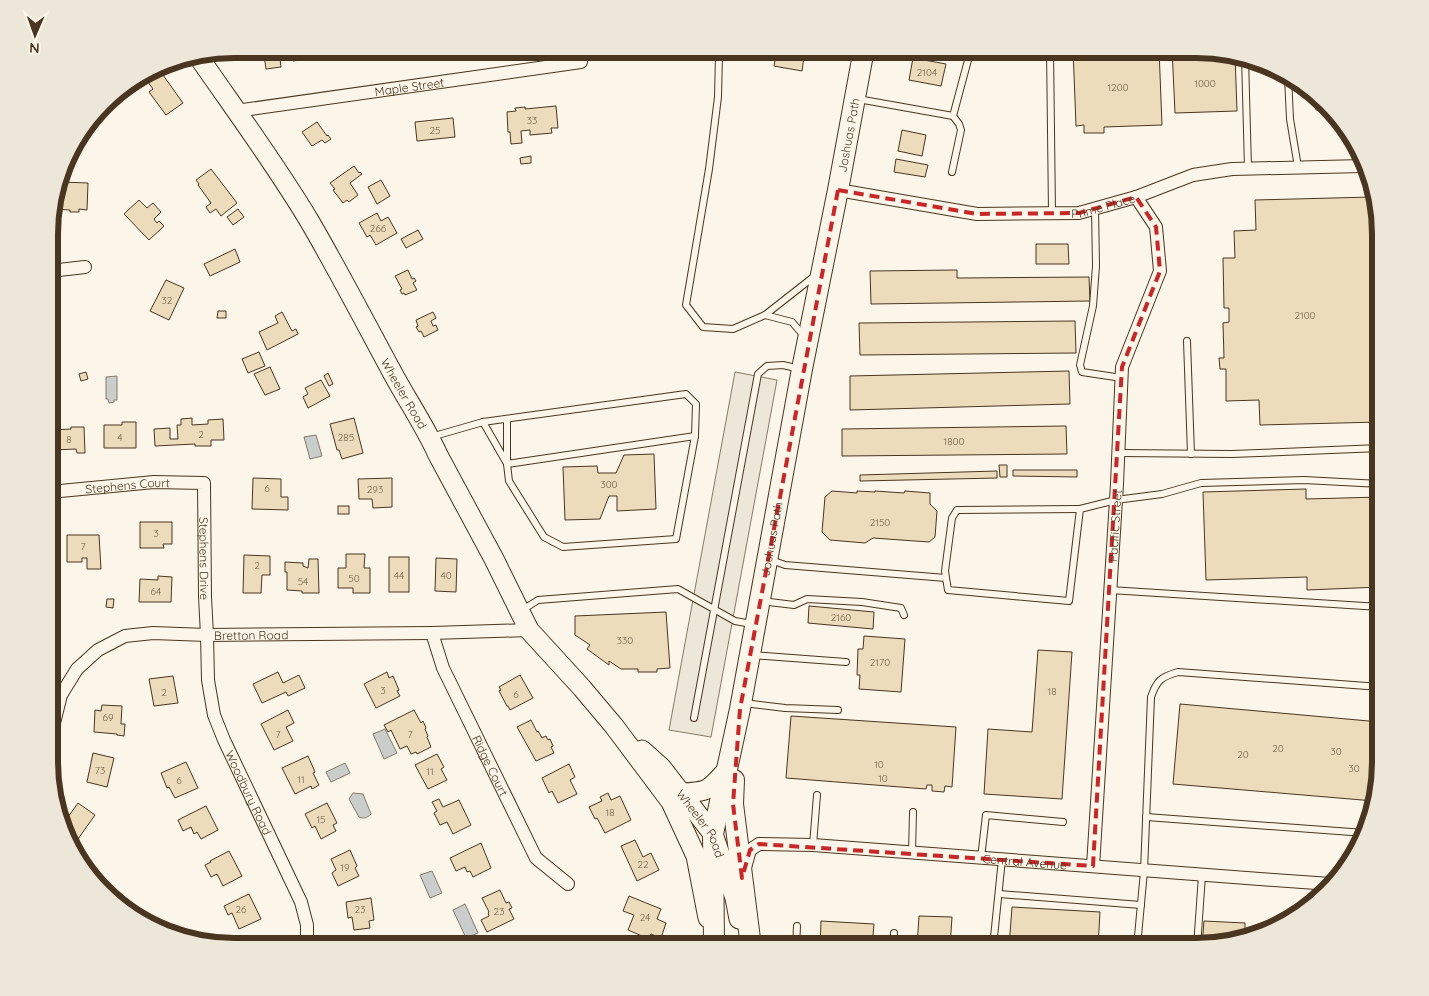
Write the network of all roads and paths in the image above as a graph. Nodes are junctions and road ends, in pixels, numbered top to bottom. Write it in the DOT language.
graph roads {
  1 [pos="720,58"];
  2 [pos="862,58"];
  3 [pos="968,58"];
  4 [pos="1050,58"];
  5 [pos="201,61"];
  6 [pos="581,62"];
  7 [pos="1245,65"];
  8 [pos="1288,84"];
  9 [pos="855,98"];
  10 [pos="236,112"];
  11 [pos="952,116"];
  12 [pos="1358,166"];
  13 [pos="1298,167"];
  14 [pos="1248,168"];
  15 [pos="952,172"];
  16 [pos="838,190"];
  17 [pos="1136,197"];
  18 [pos="1094,208"];
  19 [pos="1052,213"];
  20 [pos="84,268"];
  21 [pos="58,270"];
  22 [pos="822,271"];
  23 [pos="765,315"];
  24 [pos="808,340"];
  25 [pos="1187,342"];
  26 [pos="802,369"];
  27 [pos="1122,378"];
  28 [pos="507,419"];
  29 [pos="483,422"];
  30 [pos="695,436"];
  31 [pos="430,438"];
  32 [pos="1371,448"];
  33 [pos="1118,453"];
  34 [pos="1191,454"];
  35 [pos="507,464"];
  36 [pos="204,483"];
  37 [pos="1371,484"];
  38 [pos="58,491"];
  39 [pos="1116,500"];
  40 [pos="1080,509"];
  41 [pos="768,559"];
  42 [pos="946,578"];
  43 [pos="1110,590"];
  44 [pos="760,601"];
  45 [pos="1372,606"];
  46 [pos="714,609"];
  47 [pos="520,612"];
  48 [pos="904,615"];
  49 [pos="755,625"];
  50 [pos="529,630"];
  51 [pos="432,633"];
  52 [pos="207,635"];
  53 [pos="750,655"];
  54 [pos="846,662"];
  55 [pos="1372,686"];
  56 [pos="741,706"];
  57 [pos="58,708"];
  58 [pos="838,710"];
  59 [pos="694,718"];
  60 [pos="614,726"];
  61 [pos="727,770"];
  62 [pos="682,793"];
  63 [pos="817,795"];
  64 [pos="913,812"];
  65 [pos="1146,817"];
  66 [pos="1063,822"];
  67 [pos="1357,832"];
  68 [pos="713,834"];
  69 [pos="813,845"];
  70 [pos="912,852"];
  71 [pos="981,858"];
  72 [pos="1002,859"];
  73 [pos="1093,866"];
  74 [pos="1144,871"];
  75 [pos="1202,875"];
  76 [pos="742,878"];
  77 [pos="1323,883"];
  78 [pos="568,884"];
  79 [pos="999,894"];
  80 [pos="1140,906"];
  81 [pos="798,926"];
  82 [pos="894,933"];
  83 [pos="307,938"];
  84 [pos="712,938"];
  85 [pos="714,938"];
  86 [pos="742,938"];
  87 [pos="751,938"];
  88 [pos="797,938"];
  89 [pos="894,938"];
  90 [pos="994,938"];
  91 [pos="1138,938"];
  92 [pos="1197,938"];
  1 -- 23 [label="lane"];
  2 -- 9 [label="main road, Joshuas Path"];
  3 -- 11 [label="lane"];
  4 -- 19 [label="lane"];
  5 -- 10 [label="main road, Wheeler Road"];
  6 -- 10 [label="street, Maple Street"];
  7 -- 14 [label="lane"];
  8 -- 13 [label="lane"];
  9 -- 11 [label="lane"];
  9 -- 16 [label="main road, Joshuas Path"];
  10 -- 31 [label="main road, Wheeler Road"];
  11 -- 15 [label="lane"];
  12 -- 13 [label="street, Prime Place"];
  13 -- 14 [label="street, Prime Place"];
  14 -- 17 [label="street, Prime Place"];
  16 -- 19 [label="street, Prime Place"];
  16 -- 22 [label="main road, Joshuas Path"];
  17 -- 18 [label="street, Prime Place"];
  17 -- 27 [label="street, Pacific Street"];
  18 -- 19 [label="street, Prime Place"];
  18 -- 27 [label="lane"];
  20 -- 21 [label="street"];
  22 -- 23 [label="lane"];
  22 -- 24 [label="main road, Joshuas Path"];
  23 -- 24 [label="lane"];
  24 -- 26 [label="main road, Joshuas Path"];
  25 -- 34 [label="lane"];
  26 -- 41 [label="main road, Joshuas Path"];
  26 -- 46 [label="lane"];
  27 -- 33 [label="street, Pacific Street"];
  28 -- 29 [label="lane"];
  28 -- 30 [label="lane"];
  28 -- 35 [label="lane"];
  29 -- 31 [label="lane"];
  29 -- 35 [label="lane"];
  30 -- 35 [label="lane"];
  30 -- 35 [label="lane"];
  31 -- 47 [label="main road, Wheeler Road"];
  32 -- 34 [label="lane"];
  33 -- 34 [label="lane"];
  33 -- 39 [label="street, Pacific Street"];
  36 -- 38 [label="street, Stephens Court"];
  36 -- 52 [label="street, Stephens Drive"];
  37 -- 39 [label="lane"];
  39 -- 40 [label="lane"];
  39 -- 43 [label="street, Pacific Street"];
  40 -- 42 [label="lane"];
  40 -- 42 [label="lane"];
  41 -- 42 [label="lane"];
  41 -- 44 [label="main road, Joshuas Path"];
  43 -- 45 [label="lane"];
  43 -- 73 [label="street, Pacific Street"];
  44 -- 48 [label="lane"];
  44 -- 49 [label="main road, Joshuas Path"];
  46 -- 47 [label="lane"];
  46 -- 49 [label="lane"];
  46 -- 59 [label="lane"];
  47 -- 50 [label="main road, Wheeler Road"];
  49 -- 53 [label="main road, Joshuas Path"];
  50 -- 51 [label="street, Bretton Road"];
  50 -- 60 [label="main road, Wheeler Road"];
  51 -- 52 [label="street, Bretton Road"];
  51 -- 78 [label="street, Ridge Court"];
  52 -- 57 [label="street, Bretton Road"];
  52 -- 83 [label="street, Woodbury Road"];
  53 -- 54 [label="lane"];
  53 -- 56 [label="main road, Joshuas Path"];
  55 -- 65 [label="lane"];
  56 -- 58 [label="lane"];
  56 -- 61 [label="main road, Joshuas Path"];
  56 -- 76 [label="main road, Joshuas Path"];
  60 -- 62 [label="main road, Wheeler Road"];
  60 -- 84 [label="main road, Wheeler Road"];
  61 -- 62 [label="main road"];
  61 -- 68 [label="main road, Joshuas Path"];
  62 -- 68 [label="main road, Wheeler Road"];
  63 -- 69 [label="lane"];
  64 -- 70 [label="lane"];
  65 -- 67 [label="lane"];
  65 -- 74 [label="lane"];
  66 -- 71 [label="lane"];
  68 -- 85 [label="main road, Joshuas Path"];
  68 -- 86 [label="main road, Wheeler Road"];
  69 -- 70 [label="street, Central Avenue"];
  69 -- 76 [label="street, Central Avenue"];
  70 -- 71 [label="street, Central Avenue"];
  71 -- 72 [label="street, Central Avenue"];
  72 -- 73 [label="street, Central Avenue"];
  72 -- 79 [label="lane"];
  73 -- 74 [label="street, Central Avenue"];
  74 -- 75 [label="street, Central Avenue"];
  74 -- 80 [label="lane"];
  75 -- 77 [label="street, Central Avenue"];
  75 -- 92 [label="lane"];
  76 -- 87 [label="main road, Joshuas Path"];
  79 -- 80 [label="lane"];
  79 -- 90 [label="lane"];
  80 -- 91 [label="lane"];
  81 -- 88 [label="lane"];
  82 -- 89 [label="lane"];
}
